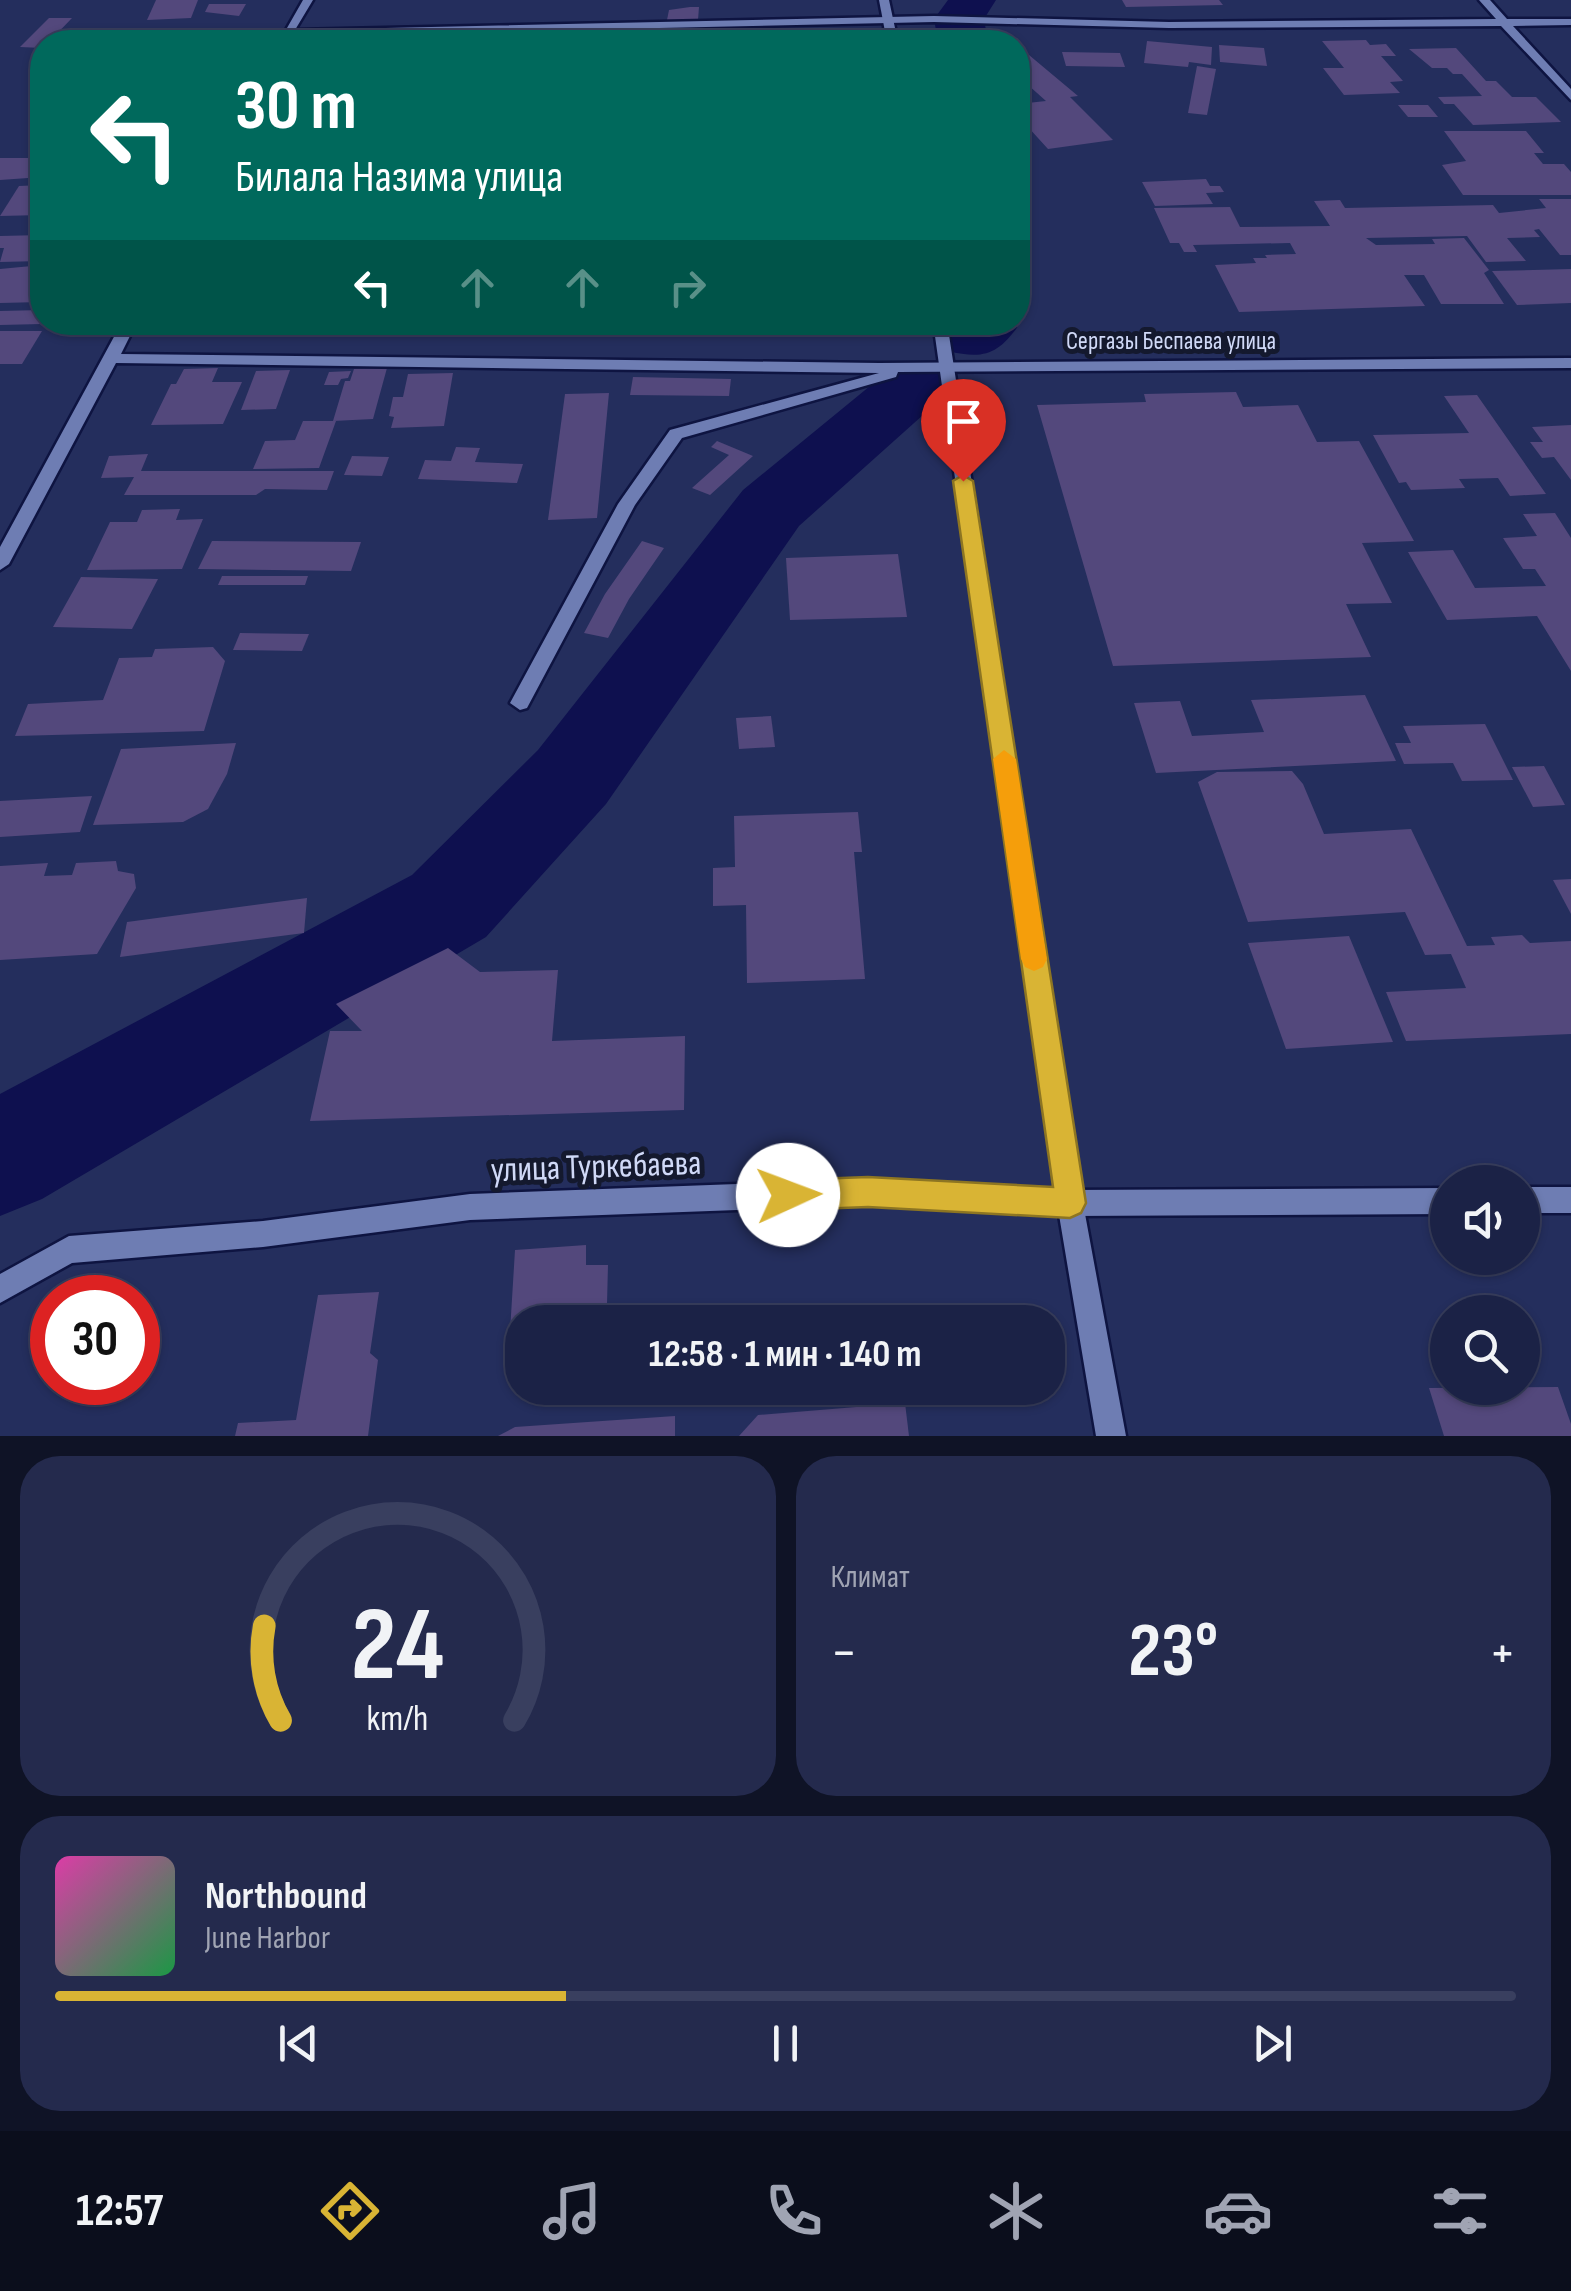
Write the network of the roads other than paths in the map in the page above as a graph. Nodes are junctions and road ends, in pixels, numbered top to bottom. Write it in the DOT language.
graph roads {
  1 [pos="308,0"];
  2 [pos="884,0"];
  3 [pos="1484,0"];
  4 [pos="890,20"];
  5 [pos="1505,22"];
  6 [pos="1571,22"];
  7 [pos="289,30"];
  8 [pos="553,30"];
  9 [pos="891,30"];
  10 [pos="1571,96"];
  11 [pos="123,335"];
  12 [pos="942,335"];
  13 [pos="110,358"];
  14 [pos="1571,364"];
  15 [pos="946,367"];
  16 [pos="912,368"];
  17 [pos="0,564"];
  18 [pos="520,703"];
  19 [pos="1540,1200"];
  20 [pos="1571,1200"];
  21 [pos="1430,1201"];
  22 [pos="1070,1203"];
  23 [pos="0,1289"];
  24 [pos="1111,1436"];
  1 -- 7 [label="street"];
  2 -- 4 [label="street"];
  3 -- 5 [label="street"];
  4 -- 5 [label="street"];
  4 -- 8 [label="street"];
  4 -- 9 [label="street"];
  5 -- 6 [label="street"];
  5 -- 10 [label="street"];
  11 -- 13 [label="street"];
  12 -- 15 [label="street"];
  13 -- 16 [label="street, Сергазы Беспаева улица"];
  13 -- 17 [label="street"];
  14 -- 15 [label="street, Сергазы Беспаева улица"];
  15 -- 16 [label="street, Сергазы Беспаева улица"];
  15 -- 22 [label="street"];
  16 -- 18 [label="street"];
  19 -- 20 [label="street"];
  21 -- 22 [label="street, улица Туркебаева"];
  22 -- 23 [label="street, улица Туркебаева"];
  22 -- 24 [label="street"];
}
